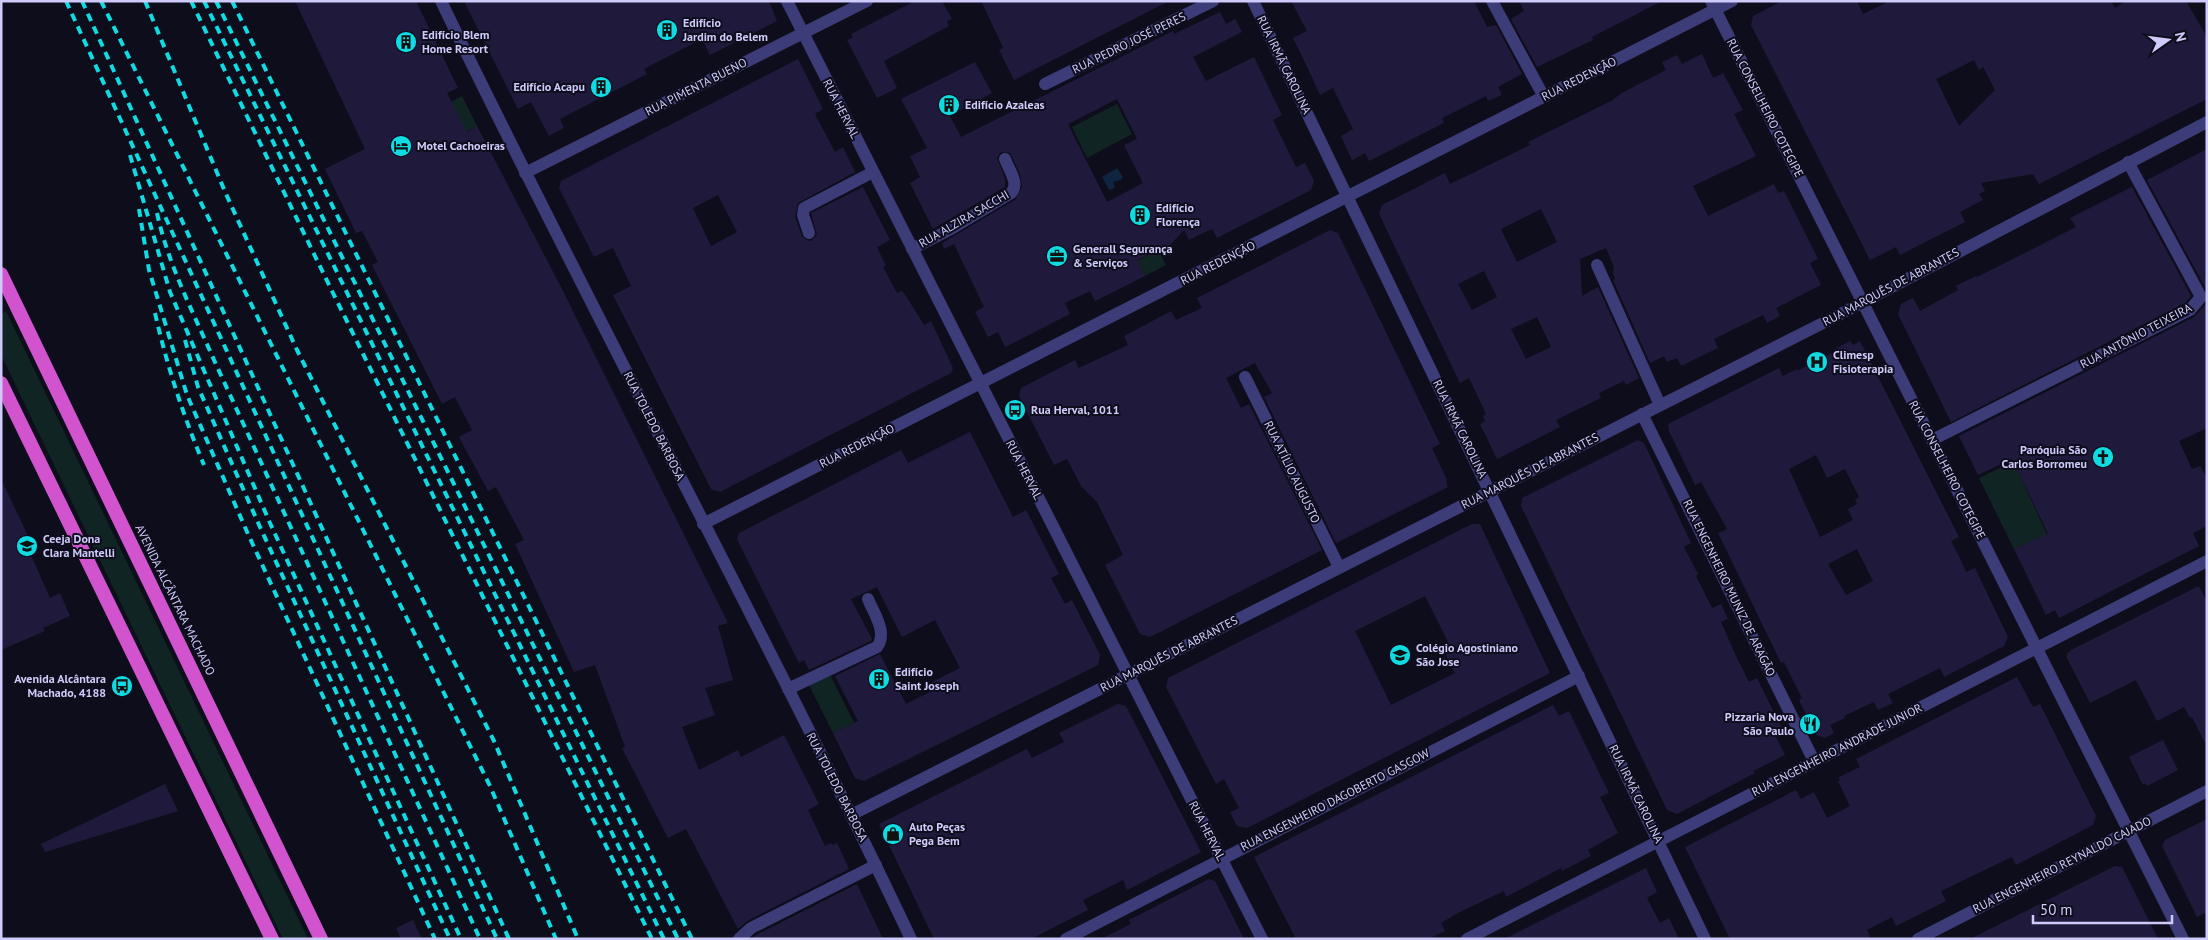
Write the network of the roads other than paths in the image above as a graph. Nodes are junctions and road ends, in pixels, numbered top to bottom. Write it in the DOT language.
graph roads {
  1 [pos="441,1"];
  2 [pos="787,1"];
  3 [pos="867,1"];
  4 [pos="1213,1"];
  5 [pos="1253,1"];
  6 [pos="1492,1"];
  7 [pos="1732,1"];
  8 [pos="1714,5"];
  9 [pos="803,34"];
  10 [pos="1045,84"];
  11 [pos="1544,97"];
  12 [pos="2207,122"];
  13 [pos="1005,160"];
  14 [pos="2128,162"];
  15 [pos="873,172"];
  16 [pos="525,173"];
  17 [pos="1348,196"];
  18 [pos="809,234"];
  19 [pos="912,249"];
  20 [pos="1597,266"];
  21 [pos="1,274"];
  22 [pos="1863,302"];
  23 [pos="1245,377"];
  24 [pos="1,383"];
  25 [pos="980,383"];
  26 [pos="1660,405"];
  27 [pos="1642,414"];
  28 [pos="1932,440"];
  29 [pos="1490,491"];
  30 [pos="704,524"];
  31 [pos="2207,561"];
  32 [pos="1339,568"];
  33 [pos="868,599"];
  34 [pos="2037,648"];
  35 [pos="1127,675"];
  36 [pos="1579,676"];
  37 [pos="788,689"];
  38 [pos="1814,761"];
  39 [pos="2207,790"];
  40 [pos="851,815"];
  41 [pos="2129,831"];
  42 [pos="1658,841"];
  43 [pos="868,850"];
  44 [pos="1221,859"];
  45 [pos="876,865"];
  46 [pos="859,874"];
  47 [pos="272,939"];
  48 [pos="321,939"];
  49 [pos="740,939"];
  50 [pos="911,939"];
  51 [pos="1066,939"];
  52 [pos="1262,939"];
  53 [pos="1467,939"];
  54 [pos="1705,939"];
  55 [pos="1918,939"];
  56 [pos="2183,939"];
  1 -- 16 [label="street, RUA TOLEDO BARBOSA"];
  2 -- 9 [label="street, RUA HERVAL"];
  3 -- 9 [label="street, RUA PIMENTA BUENO"];
  4 -- 10 [label="street, RUA PEDRO JOSÉ PERES"];
  5 -- 17 [label="street, RUA IRMÃ CAROLINA"];
  6 -- 11 [label="street"];
  7 -- 8 [label="street, RUA REDENÇÃO"];
  8 -- 11 [label="street, RUA REDENÇÃO"];
  8 -- 22 [label="street, RUA CONSELHEIRO COTEGIPE"];
  9 -- 15 [label="street, RUA HERVAL"];
  9 -- 16 [label="street, RUA PIMENTA BUENO"];
  11 -- 17 [label="street, RUA REDENÇÃO"];
  12 -- 14 [label="street, RUA MARQUÊS DE ABRANTES"];
  13 -- 19 [label="street, RUA ALZIRA SACCHI"];
  14 -- 22 [label="street, RUA MARQUÊS DE ABRANTES"];
  14 -- 28 [label="street, RUA ANTÔNIO TEIXEIRA"];
  15 -- 18 [label="street"];
  15 -- 19 [label="street, RUA HERVAL"];
  16 -- 30 [label="street, RUA TOLEDO BARBOSA"];
  17 -- 25 [label="street, RUA REDENÇÃO"];
  17 -- 29 [label="street, RUA IRMÃ CAROLINA"];
  19 -- 25 [label="street, RUA HERVAL"];
  20 -- 26 [label="street"];
  21 -- 48 [label="highway, AVENIDA ALCÂNTARA MACHADO"];
  22 -- 26 [label="street, RUA MARQUÊS DE ABRANTES"];
  22 -- 28 [label="street, RUA CONSELHEIRO COTEGIPE"];
  23 -- 32 [label="street, RUA ATÍLIO AUGUSTO"];
  24 -- 47 [label="highway"];
  25 -- 30 [label="street, RUA REDENÇÃO"];
  25 -- 35 [label="street, RUA HERVAL"];
  26 -- 27 [label="street, RUA MARQUÊS DE ABRANTES"];
  27 -- 29 [label="street, RUA MARQUÊS DE ABRANTES"];
  27 -- 38 [label="street, RUA ENGENHEIRO MUNIZ DE ARAGÃO"];
  28 -- 34 [label="street, RUA CONSELHEIRO COTEGIPE"];
  29 -- 32 [label="street, RUA MARQUÊS DE ABRANTES"];
  29 -- 36 [label="street, RUA IRMÃ CAROLINA"];
  30 -- 37 [label="street, RUA TOLEDO BARBOSA"];
  31 -- 34 [label="street, RUA ENGENHEIRO ANDRADE JUNIOR"];
  32 -- 35 [label="street, RUA MARQUÊS DE ABRANTES"];
  33 -- 37 [label="street"];
  34 -- 38 [label="street, RUA ENGENHEIRO ANDRADE JUNIOR"];
  34 -- 41 [label="street, RUA CONSELHEIRO COTEGIPE"];
  35 -- 40 [label="street, RUA MARQUÊS DE ABRANTES"];
  35 -- 44 [label="street, RUA HERVAL"];
  36 -- 42 [label="street, RUA IRMÃ CAROLINA"];
  36 -- 44 [label="street, RUA ENGENHEIRO DAGOBERTO GASGOW"];
  37 -- 40 [label="street, RUA TOLEDO BARBOSA"];
  38 -- 42 [label="street, RUA ENGENHEIRO ANDRADE JUNIOR"];
  39 -- 41 [label="street, RUA ENGENHEIRO REYNALDO CAJADO"];
  40 -- 43 [label="street, RUA TOLEDO BARBOSA"];
  41 -- 55 [label="street, RUA ENGENHEIRO REYNALDO CAJADO"];
  41 -- 56 [label="street, RUA CONSELHEIRO COTEGIPE"];
  42 -- 53 [label="street, RUA ENGENHEIRO ANDRADE JUNIOR"];
  42 -- 54 [label="street, RUA IRMÃ CAROLINA"];
  43 -- 45 [label="street, RUA TOLEDO BARBOSA"];
  43 -- 46 [label="street, RUA TOLEDO BARBOSA"];
  44 -- 51 [label="street, RUA ENGENHEIRO DAGOBERTO GASGOW"];
  44 -- 52 [label="street, RUA HERVAL"];
  45 -- 46 [label="street"];
  45 -- 50 [label="street, RUA TOLEDO BARBOSA"];
  46 -- 49 [label="street"];
}
